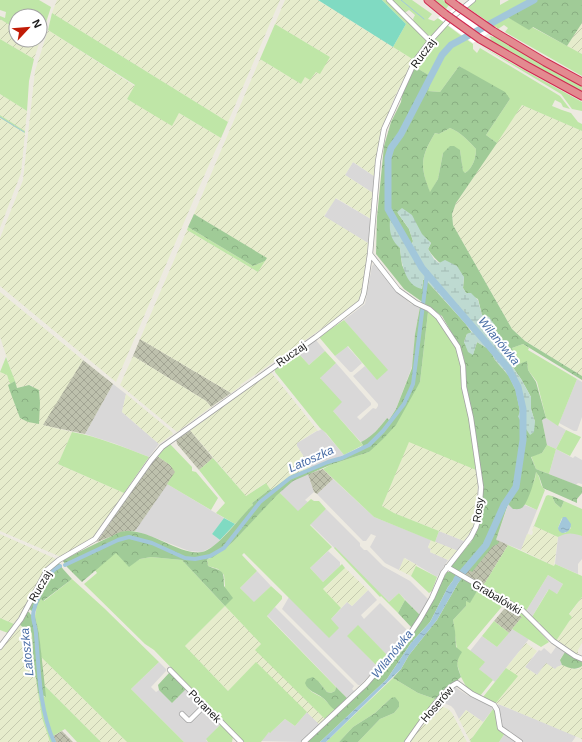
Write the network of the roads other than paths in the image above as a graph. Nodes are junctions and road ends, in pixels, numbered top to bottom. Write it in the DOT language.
graph roads {
  1 [pos="389,0"];
  2 [pos="428,0"];
  3 [pos="449,0"];
  4 [pos="472,0"];
  5 [pos="430,41"];
  6 [pos="582,82"];
  7 [pos="582,96"];
  8 [pos="370,254"];
  9 [pos="447,567"];
  10 [pos="0,647"];
  11 [pos="582,659"];
  12 [pos="170,670"];
  13 [pos="205,705"];
  14 [pos="182,714"];
  15 [pos="237,741"];
  16 [pos="304,742"];
  17 [pos="407,742"];
  18 [pos="520,742"];
  1 -- 5 [label="street"];
  2 -- 7 [label="highway, bridge"];
  3 -- 6 [label="highway, bridge"];
  4 -- 5 [label="street, Ruczaj"];
  5 -- 8 [label="street, Ruczaj"];
  8 -- 9 [label="street, Rosy"];
  8 -- 10 [label="street, Ruczaj"];
  9 -- 11 [label="street, Grabalówki"];
  9 -- 16 [label="street, Rosy"];
  12 -- 13 [label="street, Poranek"];
  13 -- 14 [label="street"];
  13 -- 15 [label="street, Poranek"];
  17 -- 18 [label="street, Hoserów"];
}
